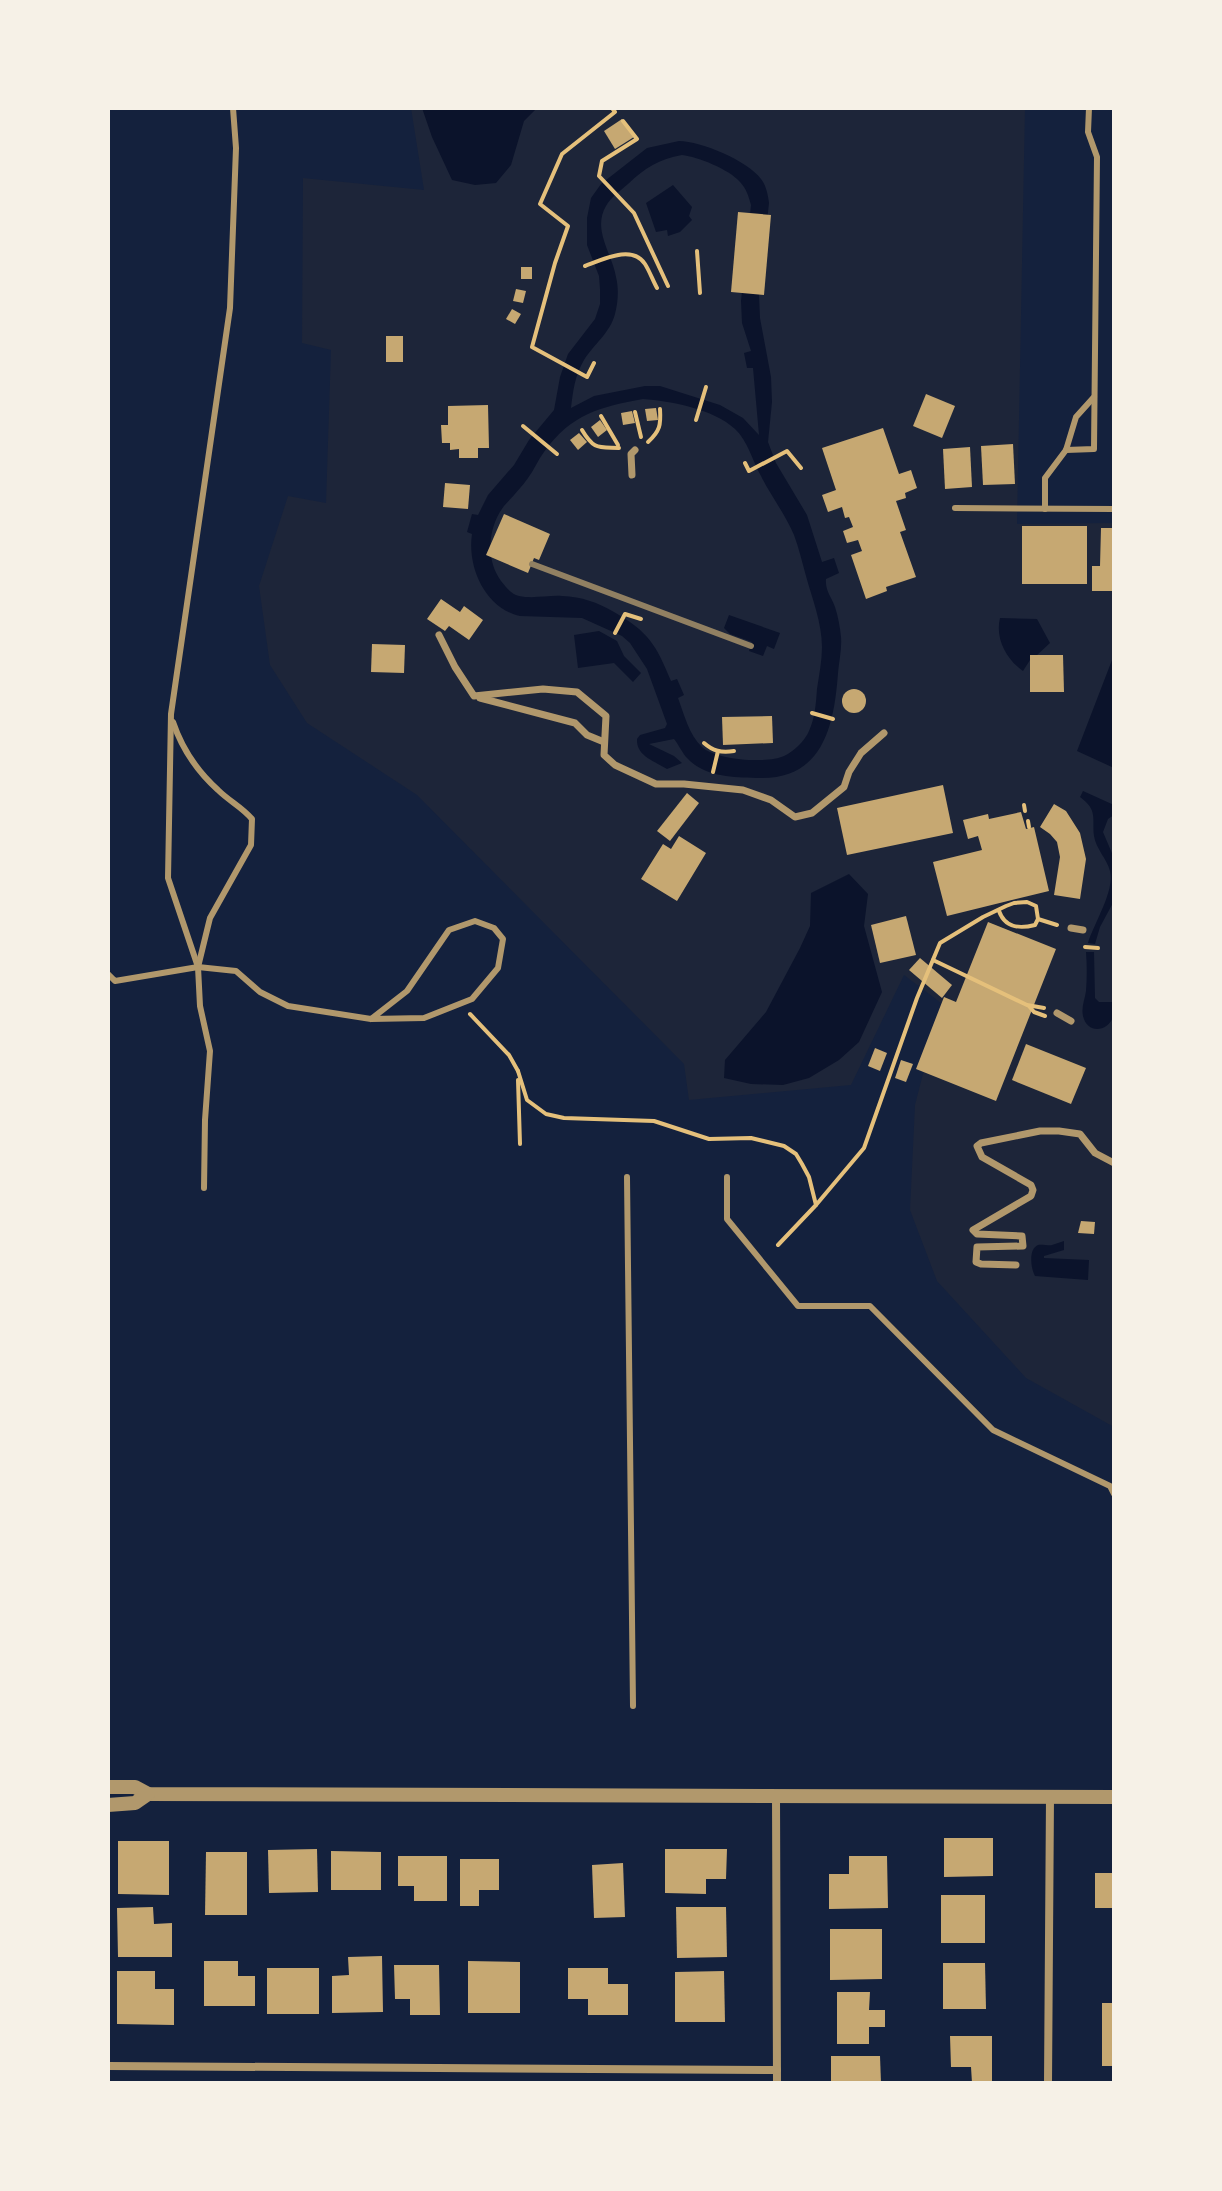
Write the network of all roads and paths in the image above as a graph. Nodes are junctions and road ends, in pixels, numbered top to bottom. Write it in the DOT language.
graph roads {
  1 [pos="233,108"];
  2 [pos="612,108"];
  3 [pos="1089,108"];
  4 [pos="623,121"];
  5 [pos="697,251"];
  6 [pos="585,266"];
  7 [pos="668,286"];
  8 [pos="657,288"];
  9 [pos="700,293"];
  10 [pos="594,363"];
  11 [pos="706,387"];
  12 [pos="1094,397"];
  13 [pos="660,409"];
  14 [pos="635,412"];
  15 [pos="601,416"];
  16 [pos="696,420"];
  17 [pos="523,426"];
  18 [pos="582,430"];
  19 [pos="630,450"];
  20 [pos="1066,450"];
  21 [pos="557,454"];
  22 [pos="745,463"];
  23 [pos="801,468"];
  24 [pos="632,475"];
  25 [pos="955,508"];
  26 [pos="1045,509"];
  27 [pos="1114,509"];
  28 [pos="641,619"];
  29 [pos="615,633"];
  30 [pos="439,635"];
  31 [pos="474,696"];
  32 [pos="812,713"];
  33 [pos="171,714"];
  34 [pos="833,719"];
  35 [pos="884,733"];
  36 [pos="604,742"];
  37 [pos="704,743"];
  38 [pos="718,751"];
  39 [pos="734,751"];
  40 [pos="712,775"];
  41 [pos="999,911"];
  42 [pos="1038,919"];
  43 [pos="1056,925"];
  44 [pos="1071,928"];
  45 [pos="1083,930"];
  46 [pos="1085,947"];
  47 [pos="1098,948"];
  48 [pos="933,960"];
  49 [pos="198,967"];
  50 [pos="108,974"];
  51 [pos="459,1004"];
  52 [pos="1027,1005"];
  53 [pos="1043,1008"];
  54 [pos="1040,1014"];
  55 [pos="1056,1015"];
  56 [pos="371,1019"];
  57 [pos="1070,1020"];
  58 [pos="518,1071"];
  59 [pos="520,1144"];
  60 [pos="1114,1163"];
  61 [pos="627,1177"];
  62 [pos="727,1177"];
  63 [pos="204,1188"];
  64 [pos="816,1205"];
  65 [pos="778,1245"];
  66 [pos="1016,1265"];
  67 [pos="1114,1494"];
  68 [pos="633,1706"];
  69 [pos="108,1787"];
  70 [pos="148,1794"];
  71 [pos="776,1797"];
  72 [pos="1050,1797"];
  73 [pos="1114,1797"];
  74 [pos="108,1805"];
  75 [pos="108,2066"];
  76 [pos="777,2070"];
  77 [pos="777,2083"];
  78 [pos="1048,2083"];
  1 -- 33 [label="lane"];
  2 -- 10 [label="path"];
  3 -- 12 [label="lane"];
  4 -- 7 [label="path"];
  5 -- 9 [label="path"];
  6 -- 8 [label="path"];
  11 -- 16 [label="path"];
  12 -- 20 [label="lane"];
  12 -- 20 [label="lane"];
  13 -- 19 [label="path"];
  14 -- 19 [label="path"];
  15 -- 19 [label="path"];
  17 -- 21 [label="path"];
  18 -- 19 [label="path"];
  19 -- 24 [label="street"];
  20 -- 26 [label="lane"];
  22 -- 23 [label="path"];
  25 -- 26 [label="lane"];
  26 -- 27 [label="lane"];
  28 -- 29 [label="path"];
  30 -- 31 [label="street"];
  31 -- 36 [label="street"];
  31 -- 36 [label="street"];
  32 -- 34 [label="path"];
  33 -- 49 [label="lane"];
  33 -- 49 [label="lane"];
  35 -- 36 [label="street"];
  37 -- 38 [label="path"];
  38 -- 39 [label="path"];
  38 -- 40 [label="path"];
  41 -- 42 [label="path"];
  41 -- 42 [label="path"];
  41 -- 48 [label="path"];
  42 -- 43 [label="path"];
  44 -- 45 [label="street"];
  46 -- 47 [label="path"];
  48 -- 52 [label="path"];
  48 -- 64 [label="path"];
  49 -- 50 [label="lane"];
  49 -- 56 [label="lane"];
  49 -- 63 [label="lane"];
  51 -- 56 [label="lane"];
  51 -- 56 [label="lane"];
  51 -- 58 [label="path"];
  52 -- 53 [label="path"];
  52 -- 54 [label="path"];
  55 -- 57 [label="street"];
  58 -- 59 [label="path"];
  58 -- 64 [label="path"];
  60 -- 66 [label="street"];
  61 -- 68 [label="lane"];
  62 -- 67 [label="lane"];
  64 -- 65 [label="path"];
  69 -- 70 [label="street"];
  70 -- 71 [label="street"];
  70 -- 74 [label="street"];
  71 -- 72 [label="street"];
  71 -- 76 [label="street"];
  72 -- 73 [label="street"];
  72 -- 78 [label="street"];
  75 -- 76 [label="street"];
  76 -- 77 [label="street"];
}
